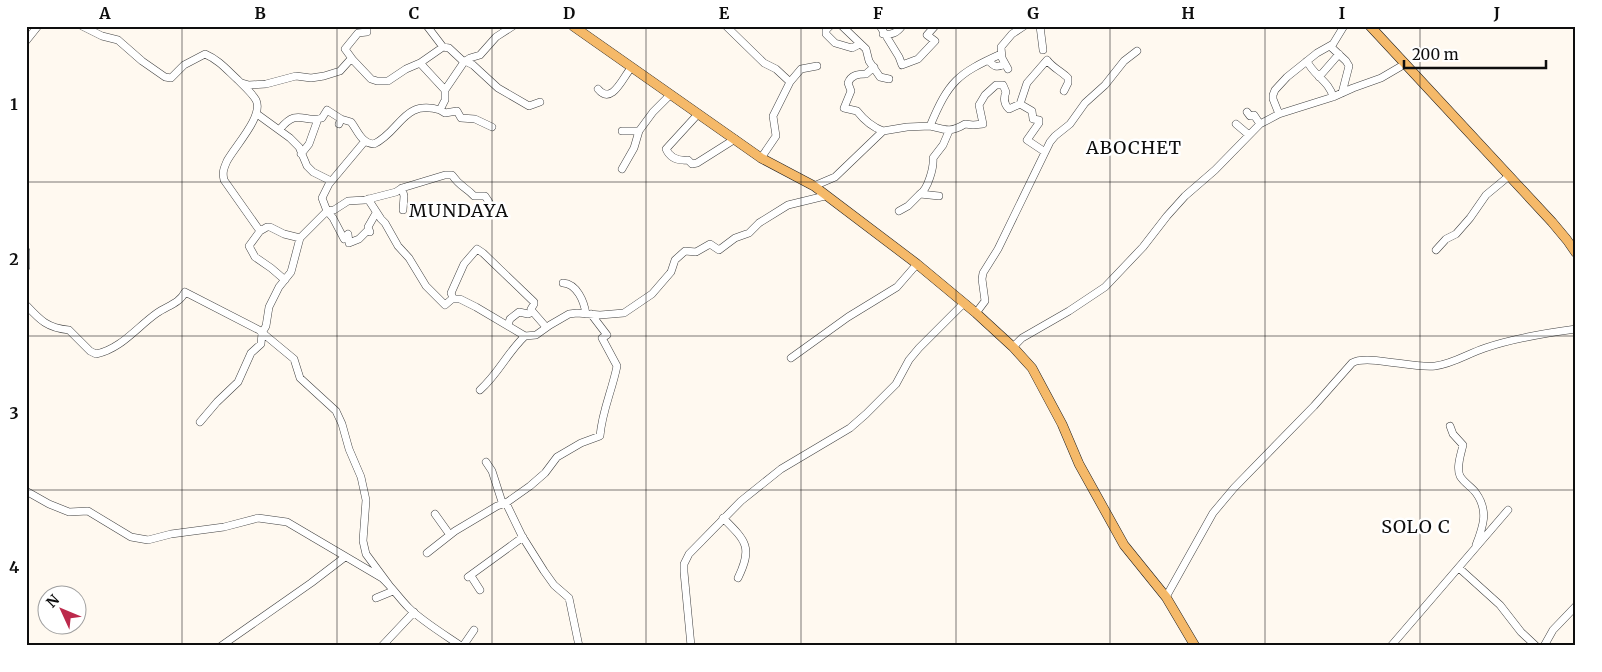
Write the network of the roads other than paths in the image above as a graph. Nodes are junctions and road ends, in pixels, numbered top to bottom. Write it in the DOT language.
graph roads {
  1 [pos="38,26"];
  2 [pos="82,26"];
  3 [pos="367,26"];
  4 [pos="427,26"];
  5 [pos="513,26"];
  6 [pos="574,26"];
  7 [pos="726,26"];
  8 [pos="830,26"];
  9 [pos="842,26"];
  10 [pos="880,26"];
  11 [pos="902,26"];
  12 [pos="935,26"];
  13 [pos="1024,26"];
  14 [pos="1040,26"];
  15 [pos="1344,26"];
  16 [pos="1370,26"];
  17 [pos="883,34"];
  18 [pos="26,41"];
  19 [pos="860,44"];
  20 [pos="1330,46"];
  21 [pos="443,47"];
  22 [pos="1043,50"];
  23 [pos="1136,51"];
  24 [pos="1001,54"];
  25 [pos="1339,54"];
  26 [pos="352,60"];
  27 [pos="988,60"];
  28 [pos="465,62"];
  29 [pos="1307,62"];
  30 [pos="420,63"];
  31 [pos="1405,64"];
  32 [pos="817,66"];
  33 [pos="874,67"];
  34 [pos="631,68"];
  35 [pos="1319,77"];
  36 [pos="890,79"];
  37 [pos="790,82"];
  38 [pos="242,83"];
  39 [pos="598,89"];
  40 [pos="445,90"];
  41 [pos="1064,91"];
  42 [pos="1342,93"];
  43 [pos="670,95"];
  44 [pos="1333,97"];
  45 [pos="540,102"];
  46 [pos="1020,104"];
  47 [pos="440,110"];
  48 [pos="1247,112"];
  49 [pos="257,114"];
  50 [pos="698,114"];
  51 [pos="1278,114"];
  52 [pos="318,119"];
  53 [pos="1236,124"];
  54 [pos="1260,124"];
  55 [pos="930,126"];
  56 [pos="492,127"];
  57 [pos="280,129"];
  58 [pos="622,131"];
  59 [pos="639,131"];
  60 [pos="883,131"];
  61 [pos="949,131"];
  62 [pos="1249,135"];
  63 [pos="735,139"];
  64 [pos="364,141"];
  65 [pos="1045,152"];
  66 [pos="302,154"];
  67 [pos="761,158"];
  68 [pos="622,169"];
  69 [pos="1509,176"];
  70 [pos="329,184"];
  71 [pos="814,186"];
  72 [pos="402,188"];
  73 [pos="920,194"];
  74 [pos="825,196"];
  75 [pos="939,196"];
  76 [pos="368,200"];
  77 [pos="489,202"];
  78 [pos="403,210"];
  79 [pos="327,211"];
  80 [pos="376,212"];
  81 [pos="899,212"];
  82 [pos="260,231"];
  83 [pos="300,238"];
  84 [pos="1436,250"];
  85 [pos="26,251"];
  86 [pos="1576,253"];
  87 [pos="917,264"];
  88 [pos="26,267"];
  89 [pos="285,280"];
  90 [pos="563,283"];
  91 [pos="454,298"];
  92 [pos="964,303"];
  93 [pos="26,305"];
  94 [pos="532,311"];
  95 [pos="976,313"];
  96 [pos="588,314"];
  97 [pos="508,325"];
  98 [pos="546,328"];
  99 [pos="1576,329"];
  100 [pos="262,333"];
  101 [pos="524,336"];
  102 [pos="1013,347"];
  103 [pos="791,358"];
  104 [pos="480,390"];
  105 [pos="200,422"];
  106 [pos="1450,426"];
  107 [pos="486,462"];
  108 [pos="26,491"];
  109 [pos="506,503"];
  110 [pos="1508,510"];
  111 [pos="435,514"];
  112 [pos="723,518"];
  113 [pos="450,535"];
  114 [pos="523,537"];
  115 [pos="1475,550"];
  116 [pos="427,553"];
  117 [pos="345,557"];
  118 [pos="1459,568"];
  119 [pos="738,578"];
  120 [pos="391,588"];
  121 [pos="480,590"];
  122 [pos="1166,597"];
  123 [pos="376,598"];
  124 [pos="1576,606"];
  125 [pos="414,612"];
  126 [pos="474,630"];
  127 [pos="220,646"];
  128 [pos="382,646"];
  129 [pos="462,646"];
  130 [pos="579,646"];
  131 [pos="690,646"];
  132 [pos="1196,646"];
  133 [pos="1390,646"];
  134 [pos="1536,646"];
  135 [pos="1544,646"];
  1 -- 18 [label="street"];
  2 -- 38 [label="street"];
  3 -- 26 [label="street"];
  4 -- 21 [label="street"];
  5 -- 28 [label="street"];
  6 -- 34 [label="main road"];
  7 -- 37 [label="street"];
  8 -- 19 [label="street"];
  9 -- 19 [label="street"];
  10 -- 17 [label="street"];
  11 -- 17 [label="street"];
  12 -- 17 [label="street"];
  13 -- 24 [label="street"];
  14 -- 22 [label="street"];
  15 -- 20 [label="street"];
  16 -- 31 [label="main road"];
  19 -- 33 [label="street"];
  20 -- 25 [label="street"];
  20 -- 29 [label="street"];
  21 -- 28 [label="street"];
  21 -- 30 [label="street"];
  23 -- 65 [label="street"];
  24 -- 27 [label="street"];
  24 -- 27 [label="street"];
  25 -- 35 [label="street"];
  25 -- 42 [label="street"];
  26 -- 30 [label="street"];
  26 -- 38 [label="street"];
  27 -- 55 [label="street"];
  28 -- 40 [label="street"];
  28 -- 45 [label="street"];
  29 -- 35 [label="street"];
  29 -- 51 [label="street"];
  30 -- 40 [label="street"];
  31 -- 42 [label="street"];
  31 -- 69 [label="main road"];
  32 -- 37 [label="street"];
  33 -- 36 [label="street"];
  33 -- 60 [label="street"];
  34 -- 39 [label="street"];
  34 -- 43 [label="main road"];
  35 -- 44 [label="street"];
  37 -- 67 [label="street"];
  38 -- 49 [label="street"];
  40 -- 47 [label="street"];
  41 -- 46 [label="street"];
  42 -- 44 [label="street"];
  43 -- 50 [label="main road"];
  43 -- 59 [label="street"];
  44 -- 51 [label="street"];
  46 -- 61 [label="street"];
  46 -- 65 [label="street"];
  47 -- 56 [label="street"];
  47 -- 64 [label="street"];
  48 -- 54 [label="street"];
  49 -- 57 [label="street"];
  49 -- 82 [label="street"];
  50 -- 63 [label="main road"];
  50 -- 63 [label="street"];
  51 -- 54 [label="street"];
  52 -- 57 [label="street"];
  52 -- 64 [label="street"];
  52 -- 66 [label="street"];
  53 -- 62 [label="street"];
  54 -- 62 [label="street"];
  55 -- 60 [label="street"];
  55 -- 61 [label="street"];
  57 -- 66 [label="street"];
  58 -- 59 [label="street"];
  59 -- 68 [label="street"];
  60 -- 71 [label="street"];
  61 -- 73 [label="street"];
  62 -- 102 [label="street"];
  63 -- 67 [label="main road"];
  64 -- 70 [label="street"];
  65 -- 95 [label="street"];
  66 -- 70 [label="street"];
  67 -- 71 [label="main road"];
  69 -- 84 [label="street"];
  69 -- 86 [label="main road"];
  70 -- 79 [label="street"];
  71 -- 74 [label="main road"];
  72 -- 76 [label="street"];
  72 -- 77 [label="street"];
  72 -- 78 [label="street"];
  73 -- 75 [label="street"];
  73 -- 81 [label="street"];
  74 -- 87 [label="main road"];
  74 -- 96 [label="street"];
  76 -- 79 [label="street"];
  76 -- 80 [label="street"];
  79 -- 80 [label="street"];
  79 -- 83 [label="street"];
  80 -- 91 [label="street"];
  82 -- 83 [label="street"];
  82 -- 89 [label="street"];
  83 -- 89 [label="street"];
  85 -- 88 [label="street"];
  87 -- 92 [label="main road"];
  87 -- 103 [label="street"];
  89 -- 100 [label="street"];
  90 -- 96 [label="street"];
  91 -- 94 [label="street"];
  91 -- 97 [label="street"];
  92 -- 95 [label="main road"];
  92 -- 112 [label="street"];
  93 -- 100 [label="street"];
  94 -- 97 [label="street"];
  94 -- 98 [label="street"];
  95 -- 102 [label="main road"];
  96 -- 98 [label="street"];
  96 -- 109 [label="street"];
  97 -- 101 [label="street"];
  98 -- 101 [label="street"];
  99 -- 122 [label="street"];
  100 -- 105 [label="street"];
  100 -- 120 [label="street"];
  101 -- 104 [label="street"];
  102 -- 122 [label="main road"];
  106 -- 115 [label="street"];
  107 -- 109 [label="street"];
  108 -- 117 [label="street"];
  109 -- 113 [label="street"];
  109 -- 114 [label="street"];
  110 -- 115 [label="street"];
  111 -- 113 [label="street"];
  112 -- 119 [label="street"];
  112 -- 131 [label="street"];
  113 -- 116 [label="street"];
  114 -- 121 [label="street"];
  114 -- 130 [label="street"];
  115 -- 118 [label="street"];
  117 -- 120 [label="street"];
  117 -- 127 [label="street"];
  118 -- 133 [label="street"];
  118 -- 134 [label="street"];
  120 -- 123 [label="street"];
  120 -- 125 [label="street"];
  122 -- 132 [label="main road"];
  124 -- 135 [label="street"];
  125 -- 128 [label="street"];
  125 -- 129 [label="street"];
  126 -- 129 [label="street"];
}
